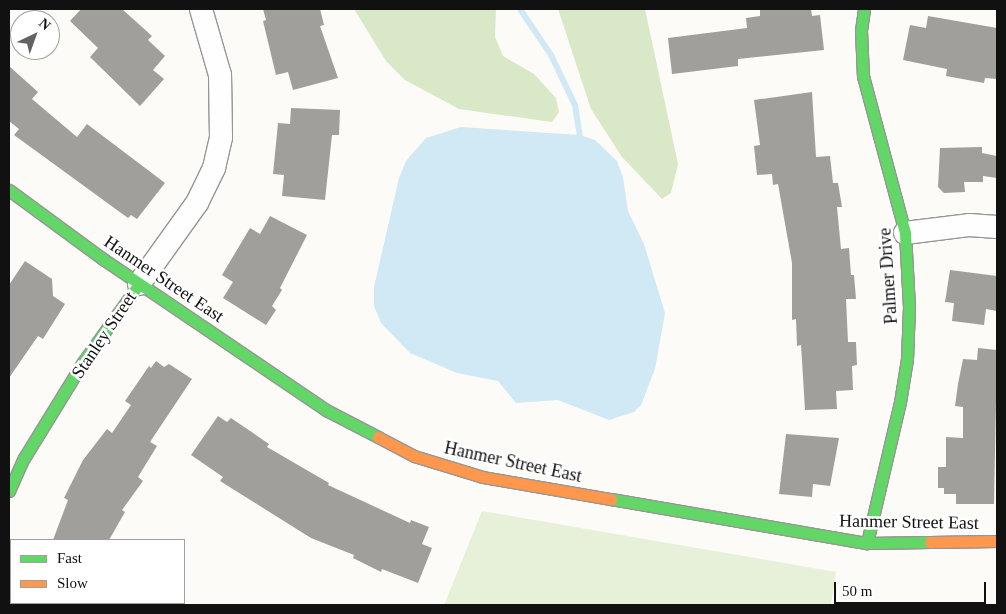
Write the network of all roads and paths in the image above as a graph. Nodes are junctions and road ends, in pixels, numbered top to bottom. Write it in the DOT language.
graph roads {
  1 [pos="201,9"];
  2 [pos="864,9"];
  3 [pos="9,190"];
  4 [pos="997,227"];
  5 [pos="905,233"];
  6 [pos="139,284"];
  7 [pos="9,491"];
  8 [pos="997,540"];
  9 [pos="867,543"];
  1 -- 6 [label="street, Stanley Street"];
  2 -- 5 [label="street, Palmer Drive"];
  3 -- 6 [label="street, Hanmer Street East"];
  4 -- 5 [label="street"];
  5 -- 9 [label="street, Palmer Drive"];
  6 -- 7 [label="street, Stanley Street"];
  6 -- 9 [label="street, Hanmer Street East"];
  8 -- 9 [label="street, Hanmer Street East"];
}
